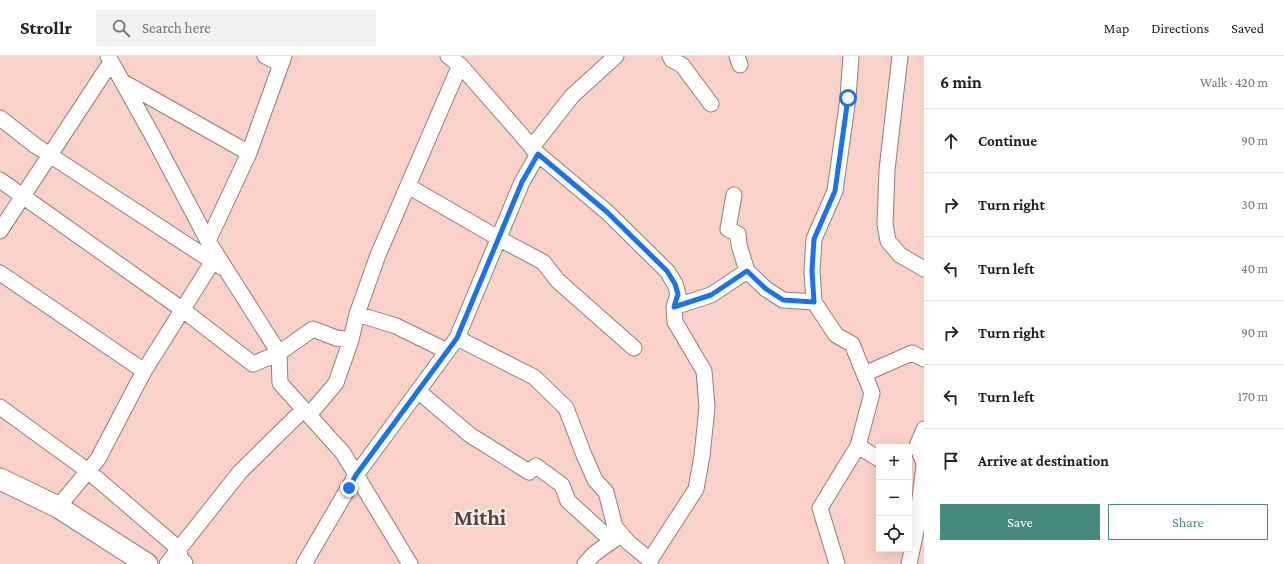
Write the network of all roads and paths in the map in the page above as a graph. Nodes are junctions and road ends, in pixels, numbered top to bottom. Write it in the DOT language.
graph roads {
  1 [pos="265,56"];
  2 [pos="448,56"];
  3 [pos="616,56"];
  4 [pos="670,56"];
  5 [pos="851,56"];
  6 [pos="900,56"];
  7 [pos="110,59"];
  8 [pos="283,60"];
  9 [pos="460,65"];
  10 [pos="122,82"];
  11 [pos="711,104"];
  12 [pos="0,118"];
  13 [pos="535,151"];
  14 [pos="249,153"];
  15 [pos="50,155"];
  16 [pos="0,180"];
  17 [pos="408,186"];
  18 [pos="734,195"];
  19 [pos="22,196"];
  20 [pos="0,231"];
  21 [pos="498,238"];
  22 [pos="208,241"];
  23 [pos="213,261"];
  24 [pos="924,269"];
  25 [pos="226,270"];
  26 [pos="747,271"];
  27 [pos="0,273"];
  28 [pos="814,302"];
  29 [pos="674,307"];
  30 [pos="183,310"];
  31 [pos="357,314"];
  32 [pos="457,338"];
  33 [pos="351,340"];
  34 [pos="634,348"];
  35 [pos="447,351"];
  36 [pos="279,353"];
  37 [pos="924,358"];
  38 [pos="144,371"];
  39 [pos="864,374"];
  40 [pos="418,390"];
  41 [pos="0,408"];
  42 [pos="306,412"];
  43 [pos="924,429"];
  44 [pos="858,446"];
  45 [pos="876,457"];
  46 [pos="924,464"];
  47 [pos="88,471"];
  48 [pos="356,475"];
  49 [pos="0,479"];
  50 [pos="915,480"];
  51 [pos="58,507"];
  52 [pos="617,538"];
  53 [pos="177,561"];
  54 [pos="650,562"];
  55 [pos="147,564"];
  56 [pos="304,564"];
  57 [pos="410,564"];
  58 [pos="585,564"];
  59 [pos="837,564"];
  60 [pos="909,564"];
  1 -- 8 [label="street"];
  2 -- 9 [label="street"];
  3 -- 13 [label="street"];
  4 -- 11 [label="street"];
  5 -- 28 [label="street"];
  6 -- 24 [label="street"];
  7 -- 10 [label="street"];
  7 -- 15 [label="street"];
  8 -- 14 [label="street"];
  9 -- 13 [label="street"];
  9 -- 17 [label="street"];
  10 -- 14 [label="street"];
  10 -- 22 [label="street"];
  12 -- 15 [label="street"];
  13 -- 21 [label="street"];
  13 -- 29 [label="street"];
  14 -- 22 [label="street"];
  15 -- 19 [label="street"];
  15 -- 23 [label="street"];
  16 -- 19 [label="street"];
  17 -- 21 [label="street"];
  17 -- 31 [label="street"];
  18 -- 26 [label="street"];
  19 -- 20 [label="street"];
  19 -- 30 [label="street"];
  21 -- 32 [label="street"];
  21 -- 34 [label="street"];
  22 -- 25 [label="street"];
  23 -- 25 [label="street"];
  23 -- 30 [label="street"];
  25 -- 36 [label="street"];
  26 -- 28 [label="street"];
  26 -- 29 [label="street"];
  27 -- 38 [label="street"];
  28 -- 39 [label="street"];
  29 -- 54 [label="street"];
  30 -- 36 [label="street"];
  30 -- 38 [label="street"];
  31 -- 33 [label="street"];
  31 -- 35 [label="street"];
  32 -- 35 [label="street"];
  32 -- 52 [label="street"];
  33 -- 36 [label="street"];
  33 -- 42 [label="street"];
  35 -- 40 [label="street"];
  36 -- 42 [label="street"];
  37 -- 39 [label="street"];
  38 -- 47 [label="street"];
  39 -- 44 [label="street"];
  40 -- 48 [label="street"];
  40 -- 52 [label="street"];
  41 -- 47 [label="street"];
  42 -- 48 [label="street"];
  42 -- 53 [label="street"];
  43 -- 46 [label="street"];
  44 -- 45 [label="street"];
  44 -- 59 [label="street"];
  46 -- 50 [label="street"];
  47 -- 51 [label="street"];
  47 -- 53 [label="street"];
  48 -- 56 [label="street"];
  48 -- 57 [label="street"];
  49 -- 51 [label="street"];
  50 -- 60 [label="street"];
  51 -- 55 [label="street"];
  52 -- 54 [label="street"];
  52 -- 58 [label="street"];
}
